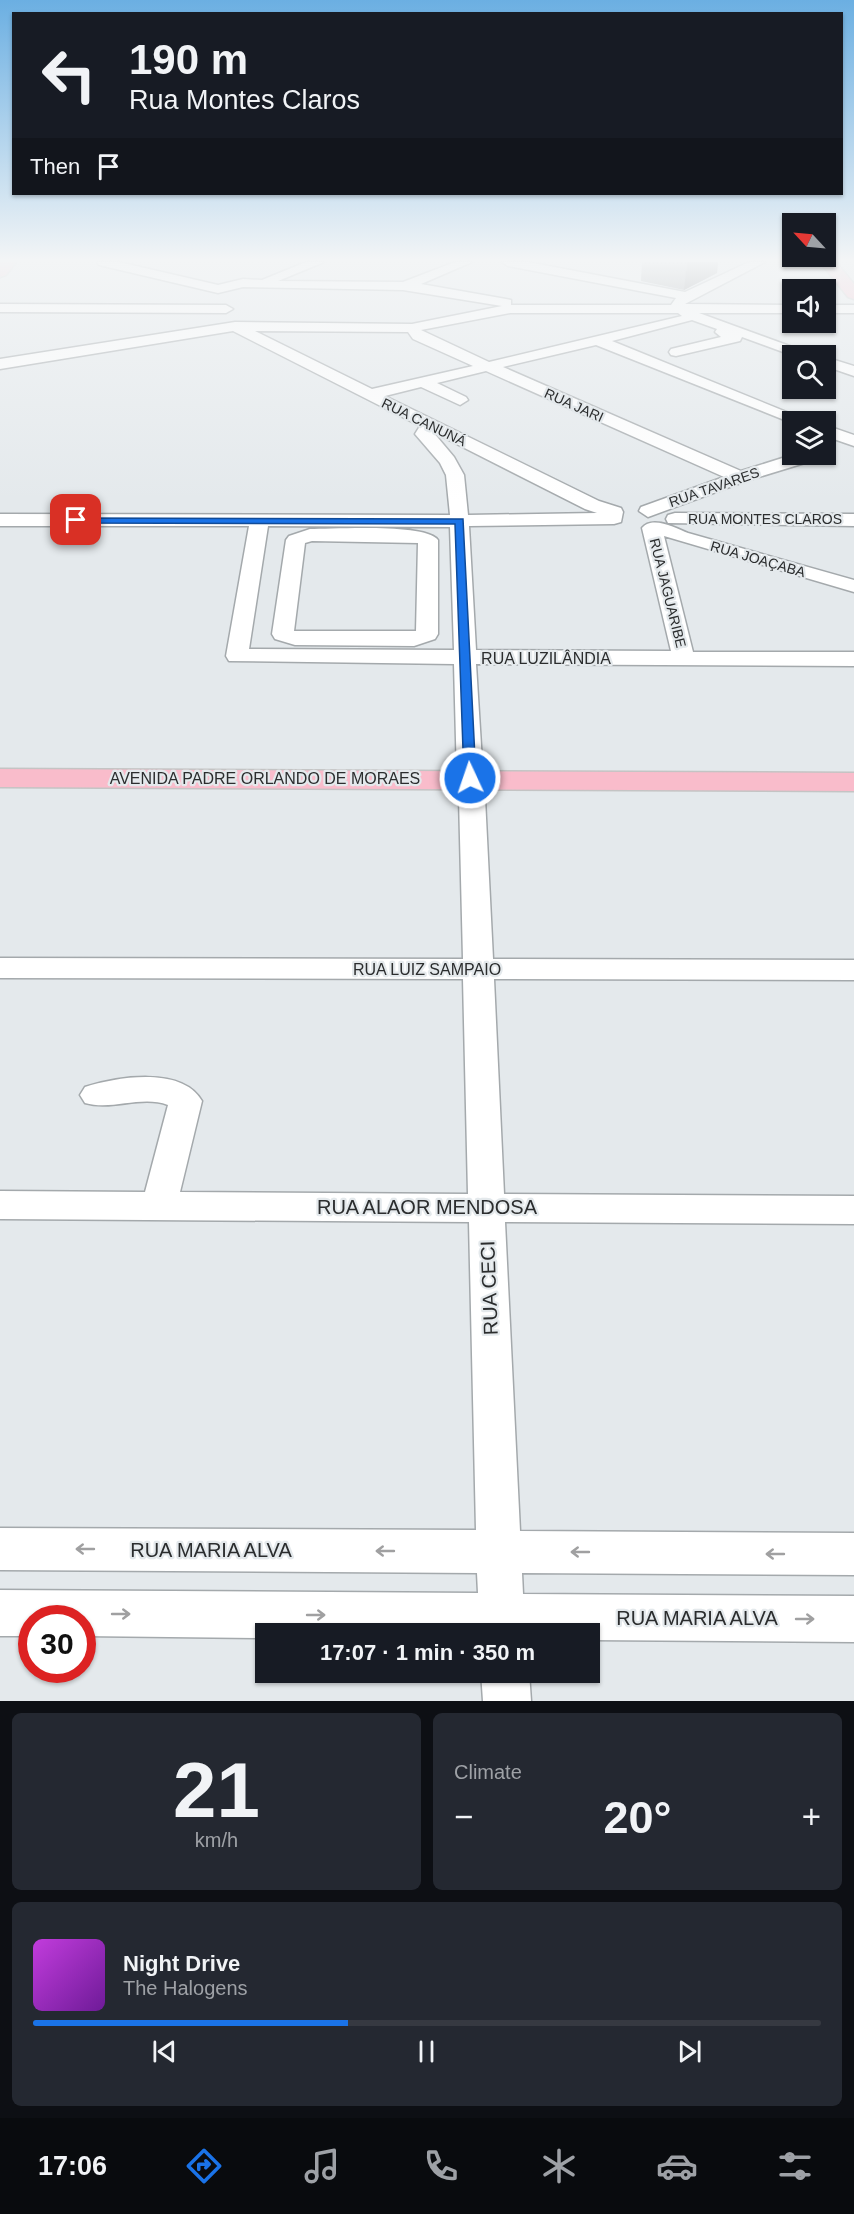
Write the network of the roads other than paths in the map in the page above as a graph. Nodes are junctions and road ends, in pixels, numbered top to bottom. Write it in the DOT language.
graph roads {
  1 [pos="70,341"];
  2 [pos="93,341"];
  3 [pos="430,341"];
  4 [pos="590,341"];
  5 [pos="599,341"];
  6 [pos="721,341"];
  7 [pos="261,342"];
  8 [pos="676,352"];
  9 [pos="0,356"];
  10 [pos="0,364"];
  11 [pos="836,364"];
  12 [pos="486,366"];
  13 [pos="854,370"];
  14 [pos="422,382"];
  15 [pos="369,395"];
  16 [pos="460,400"];
  17 [pos="782,414"];
  18 [pos="429,425"];
  19 [pos="836,435"];
  20 [pos="854,442"];
  21 [pos="836,448"];
  22 [pos="782,464"];
  23 [pos="740,477"];
  24 [pos="0,520"];
  25 [pos="854,520"];
  26 [pos="259,521"];
  27 [pos="460,521"];
  28 [pos="642,521"];
  29 [pos="462,585"];
  30 [pos="426,586"];
  31 [pos="854,586"];
  32 [pos="243,621"];
  33 [pos="284,621"];
  34 [pos="464,658"];
  35 [pos="684,658"];
  36 [pos="854,659"];
  37 [pos="0,778"];
  38 [pos="854,782"];
  39 [pos="471,788"];
  40 [pos="0,796"];
  41 [pos="854,799"];
  42 [pos="0,968"];
  43 [pos="478,969"];
  44 [pos="854,970"];
  45 [pos="97,1095"];
  46 [pos="0,1205"];
  47 [pos="159,1206"];
  48 [pos="487,1208"];
  49 [pos="854,1210"];
  50 [pos="0,1549"];
  51 [pos="499,1552"];
  52 [pos="854,1554"];
  53 [pos="0,1613"];
  54 [pos="854,1619"];
  55 [pos="418,1623"];
  56 [pos="502,1623"];
  57 [pos="600,1623"];
  58 [pos="506,1683"];
  59 [pos="507,1701"];
  1 -- 9 [label="street"];
  2 -- 10 [label="street"];
  3 -- 12 [label="street, RUA JARI"];
  4 -- 12 [label="street"];
  5 -- 17 [label="street"];
  6 -- 8 [label="street"];
  7 -- 15 [label="street, RUA CANUNÁ"];
  11 -- 13 [label="street"];
  12 -- 14 [label="street"];
  12 -- 23 [label="street, RUA JARI"];
  14 -- 15 [label="street"];
  14 -- 16 [label="street"];
  15 -- 18 [label="street, RUA CANUNÁ"];
  18 -- 27 [label="street, RUA CECI"];
  18 -- 28 [label="street, RUA CANUNÁ"];
  19 -- 20 [label="street"];
  20 -- 21 [label="street"];
  22 -- 23 [label="street, RUA TAVARES"];
  23 -- 28 [label="street, RUA TAVARES"];
  24 -- 26 [label="street, RUA MONTES CLAROS"];
  25 -- 28 [label="street, RUA MONTES CLAROS"];
  26 -- 27 [label="street, RUA MONTES CLAROS"];
  26 -- 32 [label="street"];
  27 -- 28 [label="street, RUA MONTES CLAROS"];
  27 -- 29 [label="street, RUA CECI"];
  28 -- 31 [label="street, RUA JOAÇABA"];
  28 -- 35 [label="street, RUA JAGUARIBE"];
  29 -- 30 [label="street"];
  29 -- 34 [label="street, RUA CECI"];
  30 -- 33 [label="street"];
  30 -- 33 [label="street"];
  32 -- 33 [label="street"];
  32 -- 34 [label="street, RUA LUZILÂNDIA"];
  34 -- 35 [label="street, RUA LUZILÂNDIA"];
  34 -- 39 [label="street, RUA CECI"];
  35 -- 36 [label="street, RUA LUZILÂNDIA"];
  37 -- 39 [label="main road, AVENIDA PADRE ORLANDO DE MORAES"];
  38 -- 39 [label="main road, AVENIDA PADRE ORLANDO DE MORAES"];
  39 -- 40 [label="main road, AVENIDA PADRE ORLANDO DE MORAES"];
  39 -- 41 [label="main road, AVENIDA PADRE ORLANDO DE MORAES"];
  39 -- 43 [label="street, RUA CECI"];
  42 -- 43 [label="street, RUA LUIZ SAMPAIO"];
  43 -- 44 [label="street, RUA LUIZ SAMPAIO"];
  43 -- 48 [label="street, RUA CECI"];
  45 -- 47 [label="street"];
  46 -- 47 [label="street, RUA ALAOR MENDOSA"];
  47 -- 48 [label="street, RUA ALAOR MENDOSA"];
  48 -- 49 [label="street, RUA ALAOR MENDOSA"];
  48 -- 51 [label="street, RUA CECI"];
  51 -- 50 [label="street, RUA MARIA ALVA, one-way"];
  52 -- 51 [label="street, RUA MARIA ALVA, one-way"];
  51 -- 56 [label="street, RUA CECI"];
  53 -- 55 [label="street, RUA MARIA ALVA, one-way"];
  57 -- 54 [label="street, RUA MARIA ALVA, one-way"];
  58 -- 59 [label="street"];
}
